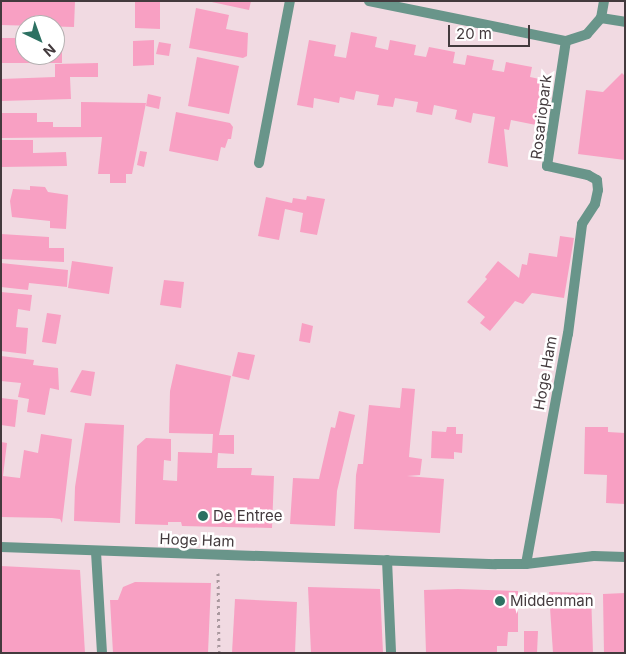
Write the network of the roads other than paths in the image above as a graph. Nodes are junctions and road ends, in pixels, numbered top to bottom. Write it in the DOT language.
graph roads {
  1 [pos="290,1"];
  2 [pos="604,1"];
  3 [pos="367,2"];
  4 [pos="601,18"];
  5 [pos="625,22"];
  6 [pos="566,41"];
  7 [pos="259,163"];
  8 [pos="598,190"];
  9 [pos="1,547"];
  10 [pos="96,552"];
  11 [pos="625,557"];
  12 [pos="388,560"];
  13 [pos="526,564"];
  14 [pos="102,653"];
  15 [pos="391,653"];
  1 -- 7 [label="street"];
  2 -- 4 [label="street"];
  3 -- 6 [label="street"];
  4 -- 5 [label="street"];
  4 -- 6 [label="street"];
  6 -- 8 [label="street, Rosariopark"];
  8 -- 13 [label="street, Hoge Ham"];
  9 -- 10 [label="street, Hoge Ham"];
  10 -- 12 [label="street, Hoge Ham"];
  10 -- 14 [label="street"];
  11 -- 13 [label="street, Hoge Ham"];
  12 -- 13 [label="street, Hoge Ham"];
  12 -- 15 [label="street"];
}
